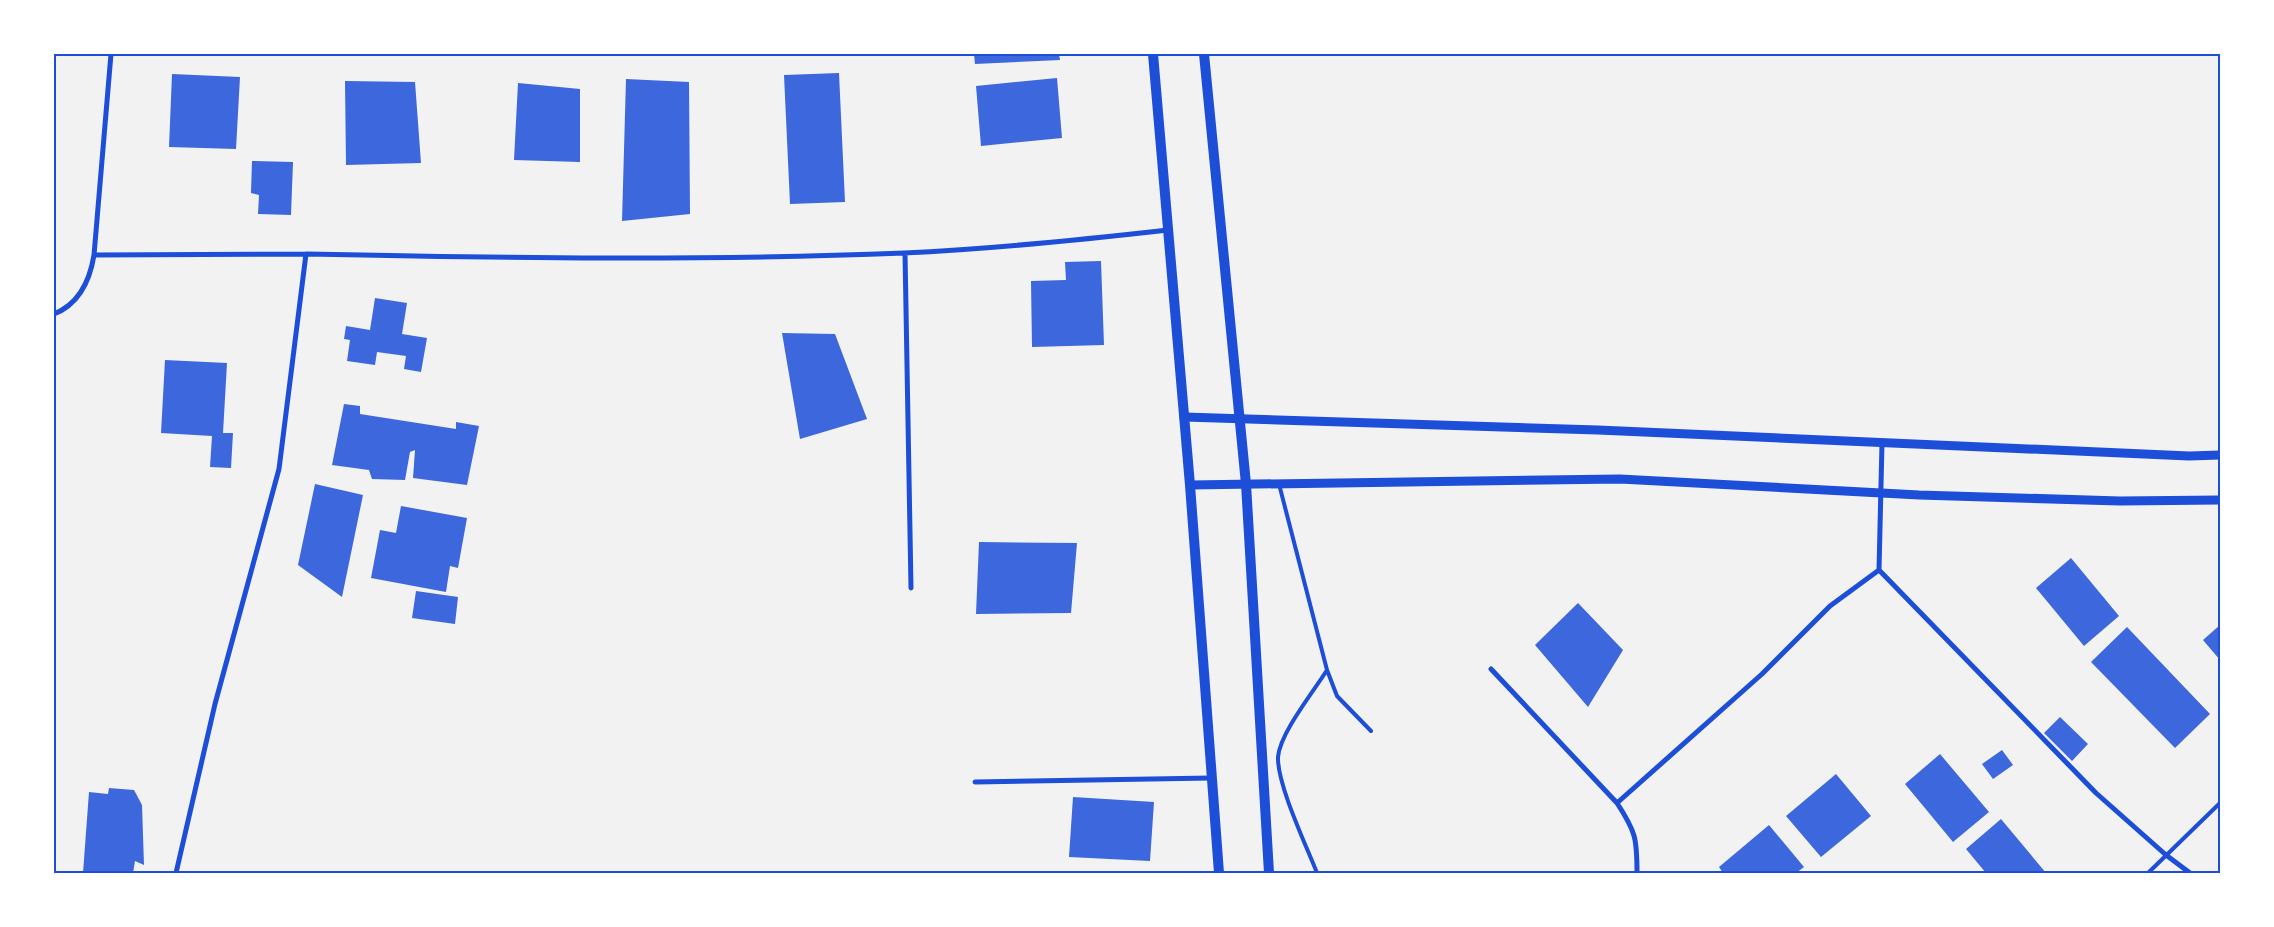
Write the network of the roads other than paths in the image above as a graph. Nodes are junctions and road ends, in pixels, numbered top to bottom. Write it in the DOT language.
graph roads {
  1 [pos="111,54"];
  2 [pos="1153,54"];
  3 [pos="1204,54"];
  4 [pos="1168,230"];
  5 [pos="905,253"];
  6 [pos="306,254"];
  7 [pos="94,255"];
  8 [pos="54,314"];
  9 [pos="1184,417"];
  10 [pos="1240,419"];
  11 [pos="1882,443"];
  12 [pos="2220,454"];
  13 [pos="1246,484"];
  14 [pos="1280,484"];
  15 [pos="1190,485"];
  16 [pos="1880,493"];
  17 [pos="2220,500"];
  18 [pos="1879,570"];
  19 [pos="910,588"];
  20 [pos="1491,669"];
  21 [pos="1328,670"];
  22 [pos="1371,731"];
  23 [pos="1211,778"];
  24 [pos="974,782"];
  25 [pos="1617,803"];
  26 [pos="2220,803"];
  27 [pos="2166,855"];
  28 [pos="176,873"];
  29 [pos="1219,873"];
  30 [pos="1269,873"];
  31 [pos="1316,873"];
  32 [pos="1637,873"];
  33 [pos="2148,873"];
  34 [pos="2190,873"];
  1 -- 7 [label="street"];
  2 -- 4 [label="main road"];
  3 -- 10 [label="main road"];
  4 -- 5 [label="street"];
  4 -- 9 [label="main road"];
  5 -- 6 [label="street"];
  5 -- 19 [label="street"];
  6 -- 7 [label="street"];
  6 -- 28 [label="street"];
  7 -- 8 [label="street"];
  9 -- 10 [label="street"];
  9 -- 15 [label="main road"];
  10 -- 11 [label="street"];
  10 -- 13 [label="main road"];
  11 -- 12 [label="street"];
  11 -- 16 [label="street"];
  13 -- 14 [label="street"];
  13 -- 15 [label="street"];
  13 -- 30 [label="main road"];
  14 -- 16 [label="street"];
  14 -- 21 [label="lane"];
  15 -- 23 [label="main road"];
  16 -- 17 [label="street"];
  16 -- 18 [label="street"];
  18 -- 25 [label="street"];
  18 -- 27 [label="street"];
  20 -- 25 [label="street"];
  21 -- 22 [label="lane"];
  21 -- 31 [label="lane"];
  23 -- 24 [label="street"];
  23 -- 29 [label="main road"];
  25 -- 32 [label="street"];
  26 -- 27 [label="lane"];
  27 -- 33 [label="lane"];
  27 -- 34 [label="street"];
}
